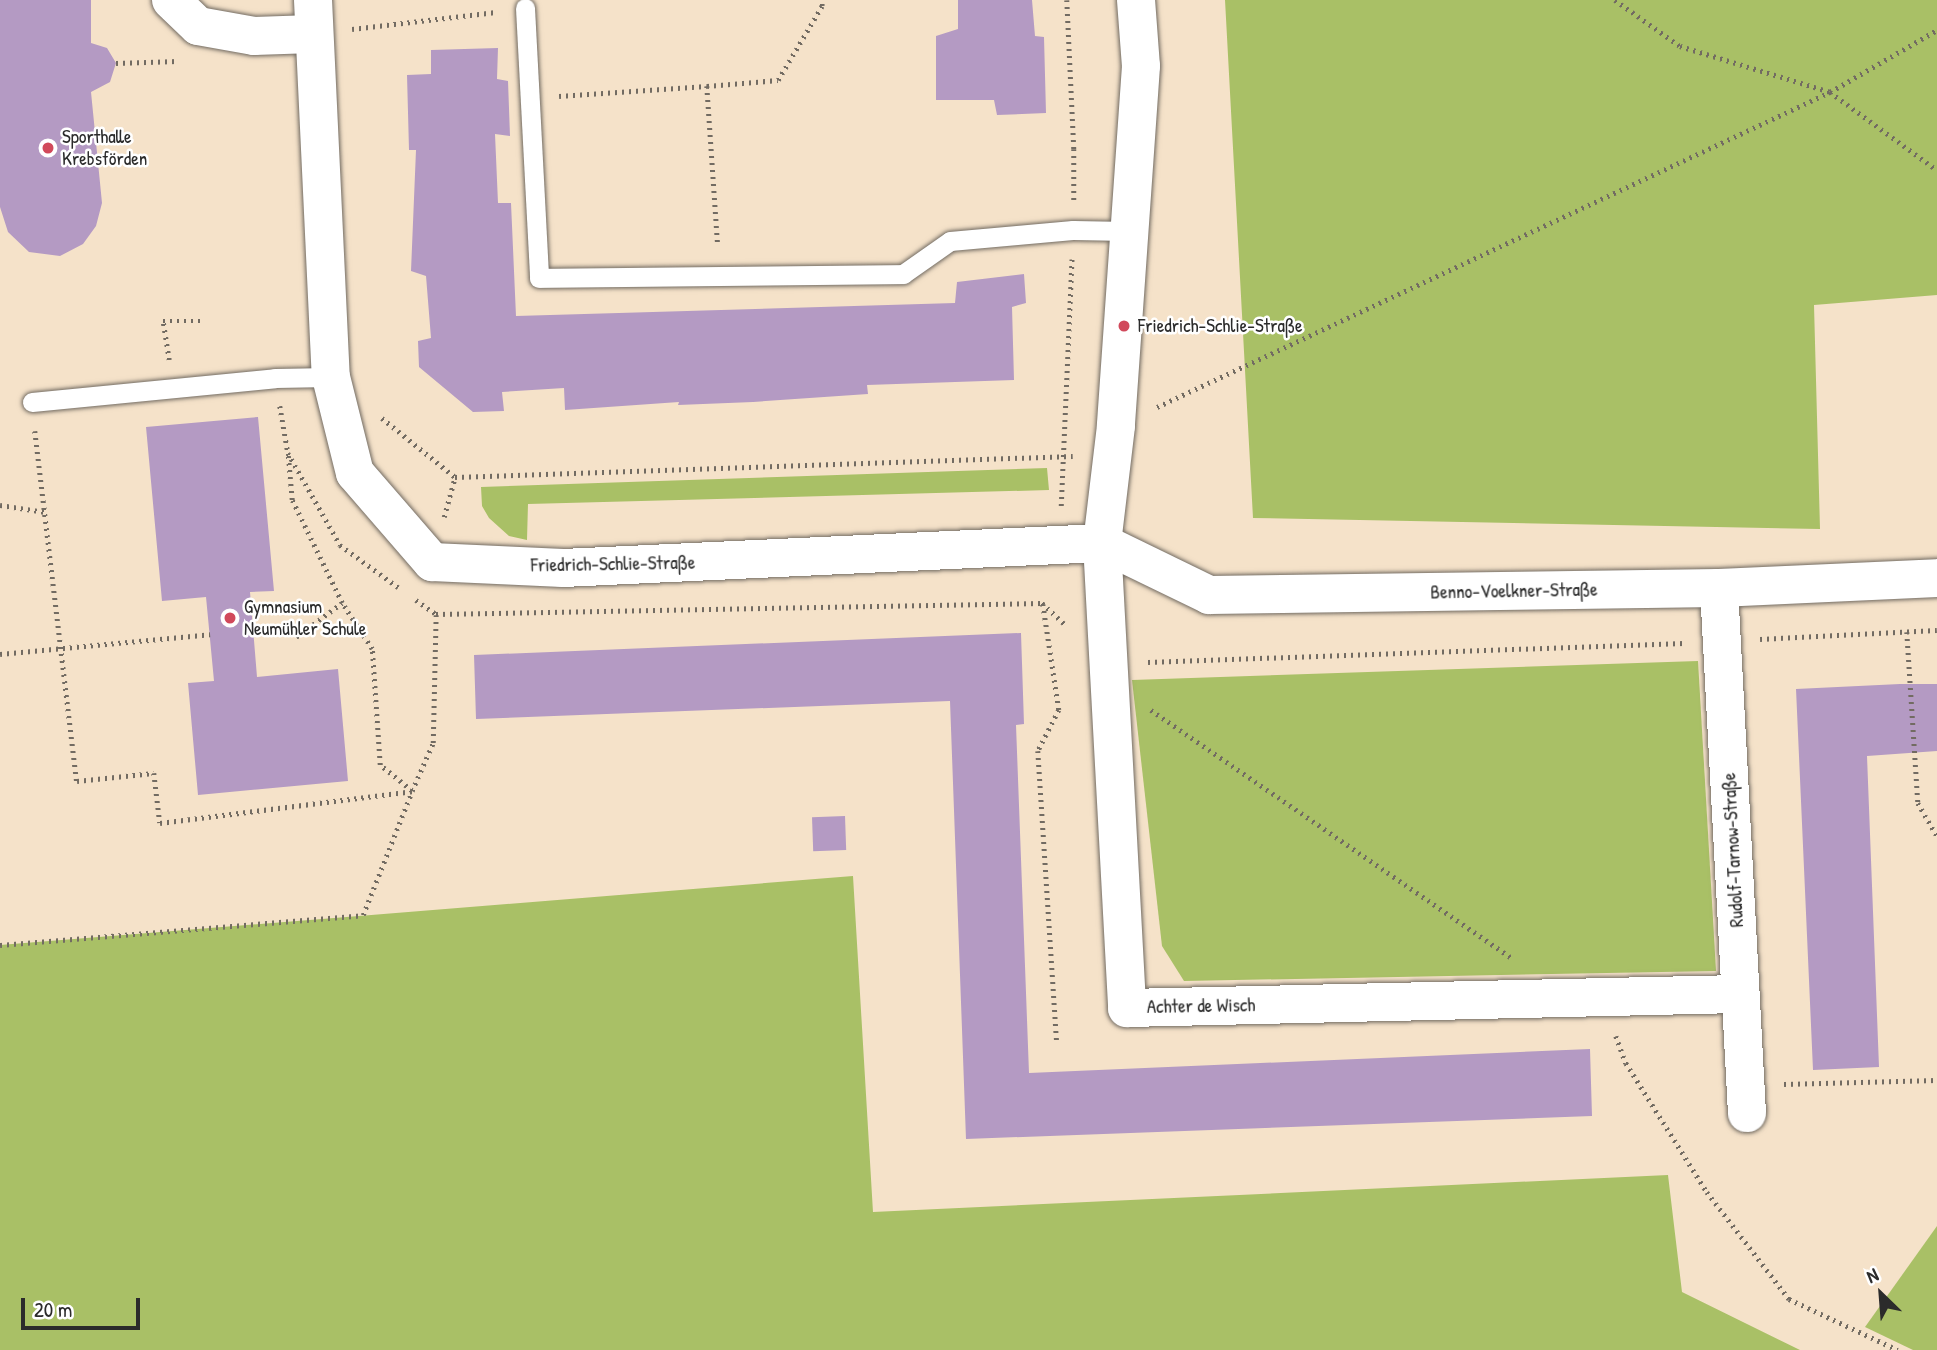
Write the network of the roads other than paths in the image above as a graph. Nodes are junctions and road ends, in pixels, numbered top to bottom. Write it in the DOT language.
graph roads {
  1 [pos="171,0"];
  2 [pos="1136,0"];
  3 [pos="525,8"];
  4 [pos="313,17"];
  5 [pos="1128,231"];
  6 [pos="331,377"];
  7 [pos="32,402"];
  8 [pos="1102,543"];
  9 [pos="1937,578"];
  10 [pos="1718,588"];
  11 [pos="1741,994"];
  12 [pos="1746,1099"];
  1 -- 4 [label="street"];
  2 -- 5 [label="street"];
  3 -- 5 [label="lane"];
  4 -- 6 [label="street"];
  5 -- 8 [label="street"];
  6 -- 7 [label="lane"];
  6 -- 8 [label="street, Friedrich-Schlie-Straße"];
  8 -- 10 [label="street, Benno-Voelkner-Straße"];
  8 -- 11 [label="street, Achter de Wisch"];
  9 -- 10 [label="street, Benno-Voelkner-Straße"];
  10 -- 11 [label="street, Rudolf-Tarnow-Straße"];
  11 -- 12 [label="street, Rudolf-Tarnow-Straße"];
}
